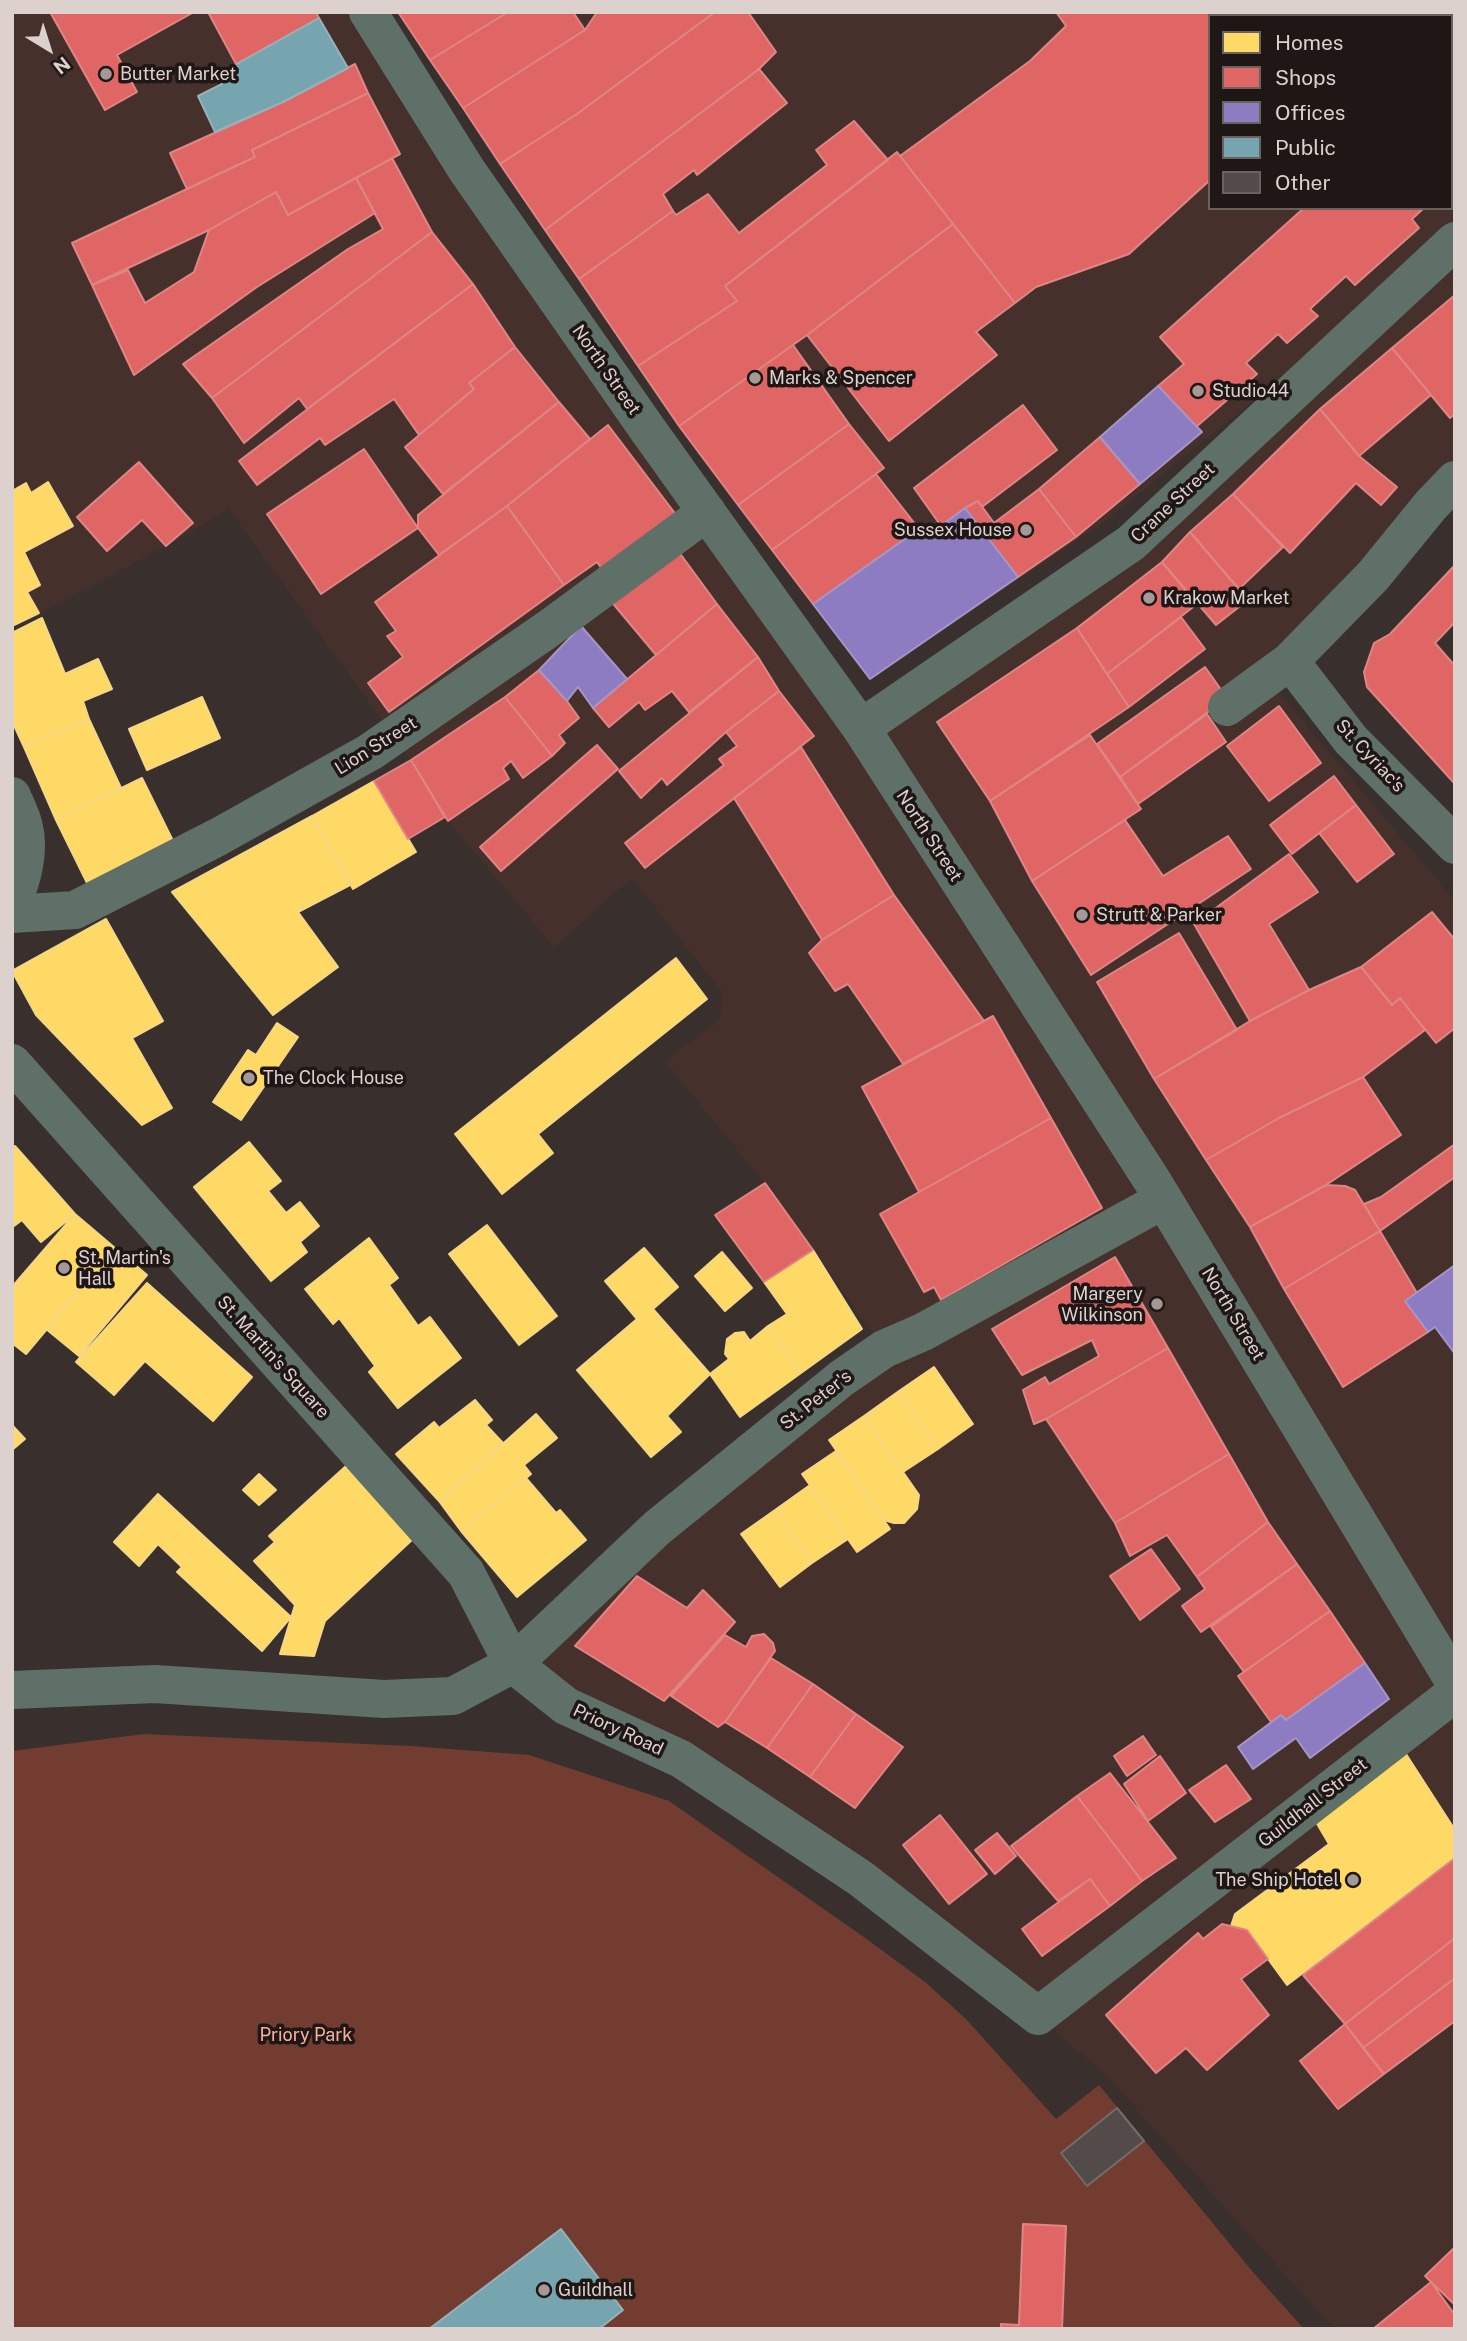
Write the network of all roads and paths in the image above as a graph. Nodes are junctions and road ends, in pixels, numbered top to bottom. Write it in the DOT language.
graph roads {
  1 [pos="368,12"];
  2 [pos="1455,241"];
  3 [pos="1455,480"];
  4 [pos="707,512"];
  5 [pos="1290,661"];
  6 [pos="1227,707"];
  7 [pos="861,728"];
  8 [pos="12,796"];
  9 [pos="1455,845"];
  10 [pos="12,903"];
  11 [pos="12,914"];
  12 [pos="12,1063"];
  13 [pos="1163,1200"];
  14 [pos="513,1664"];
  15 [pos="1455,1683"];
  16 [pos="12,1690"];
  17 [pos="1455,1693"];
  18 [pos="1038,2016"];
  1 -- 4 [label="street, North Street"];
  2 -- 7 [label="street, Crane Street"];
  3 -- 5 [label="street"];
  4 -- 7 [label="street, North Street"];
  4 -- 11 [label="street, Lion Street"];
  5 -- 6 [label="street"];
  5 -- 9 [label="street, St. Cyriac's"];
  7 -- 13 [label="street, North Street"];
  8 -- 10 [label="street"];
  12 -- 14 [label="street, St. Martin's Square"];
  13 -- 14 [label="street, St. Peter's"];
  13 -- 15 [label="street, North Street"];
  14 -- 16 [label="street"];
  14 -- 18 [label="street, Priory Road"];
  17 -- 18 [label="street, Guildhall Street"];
}
